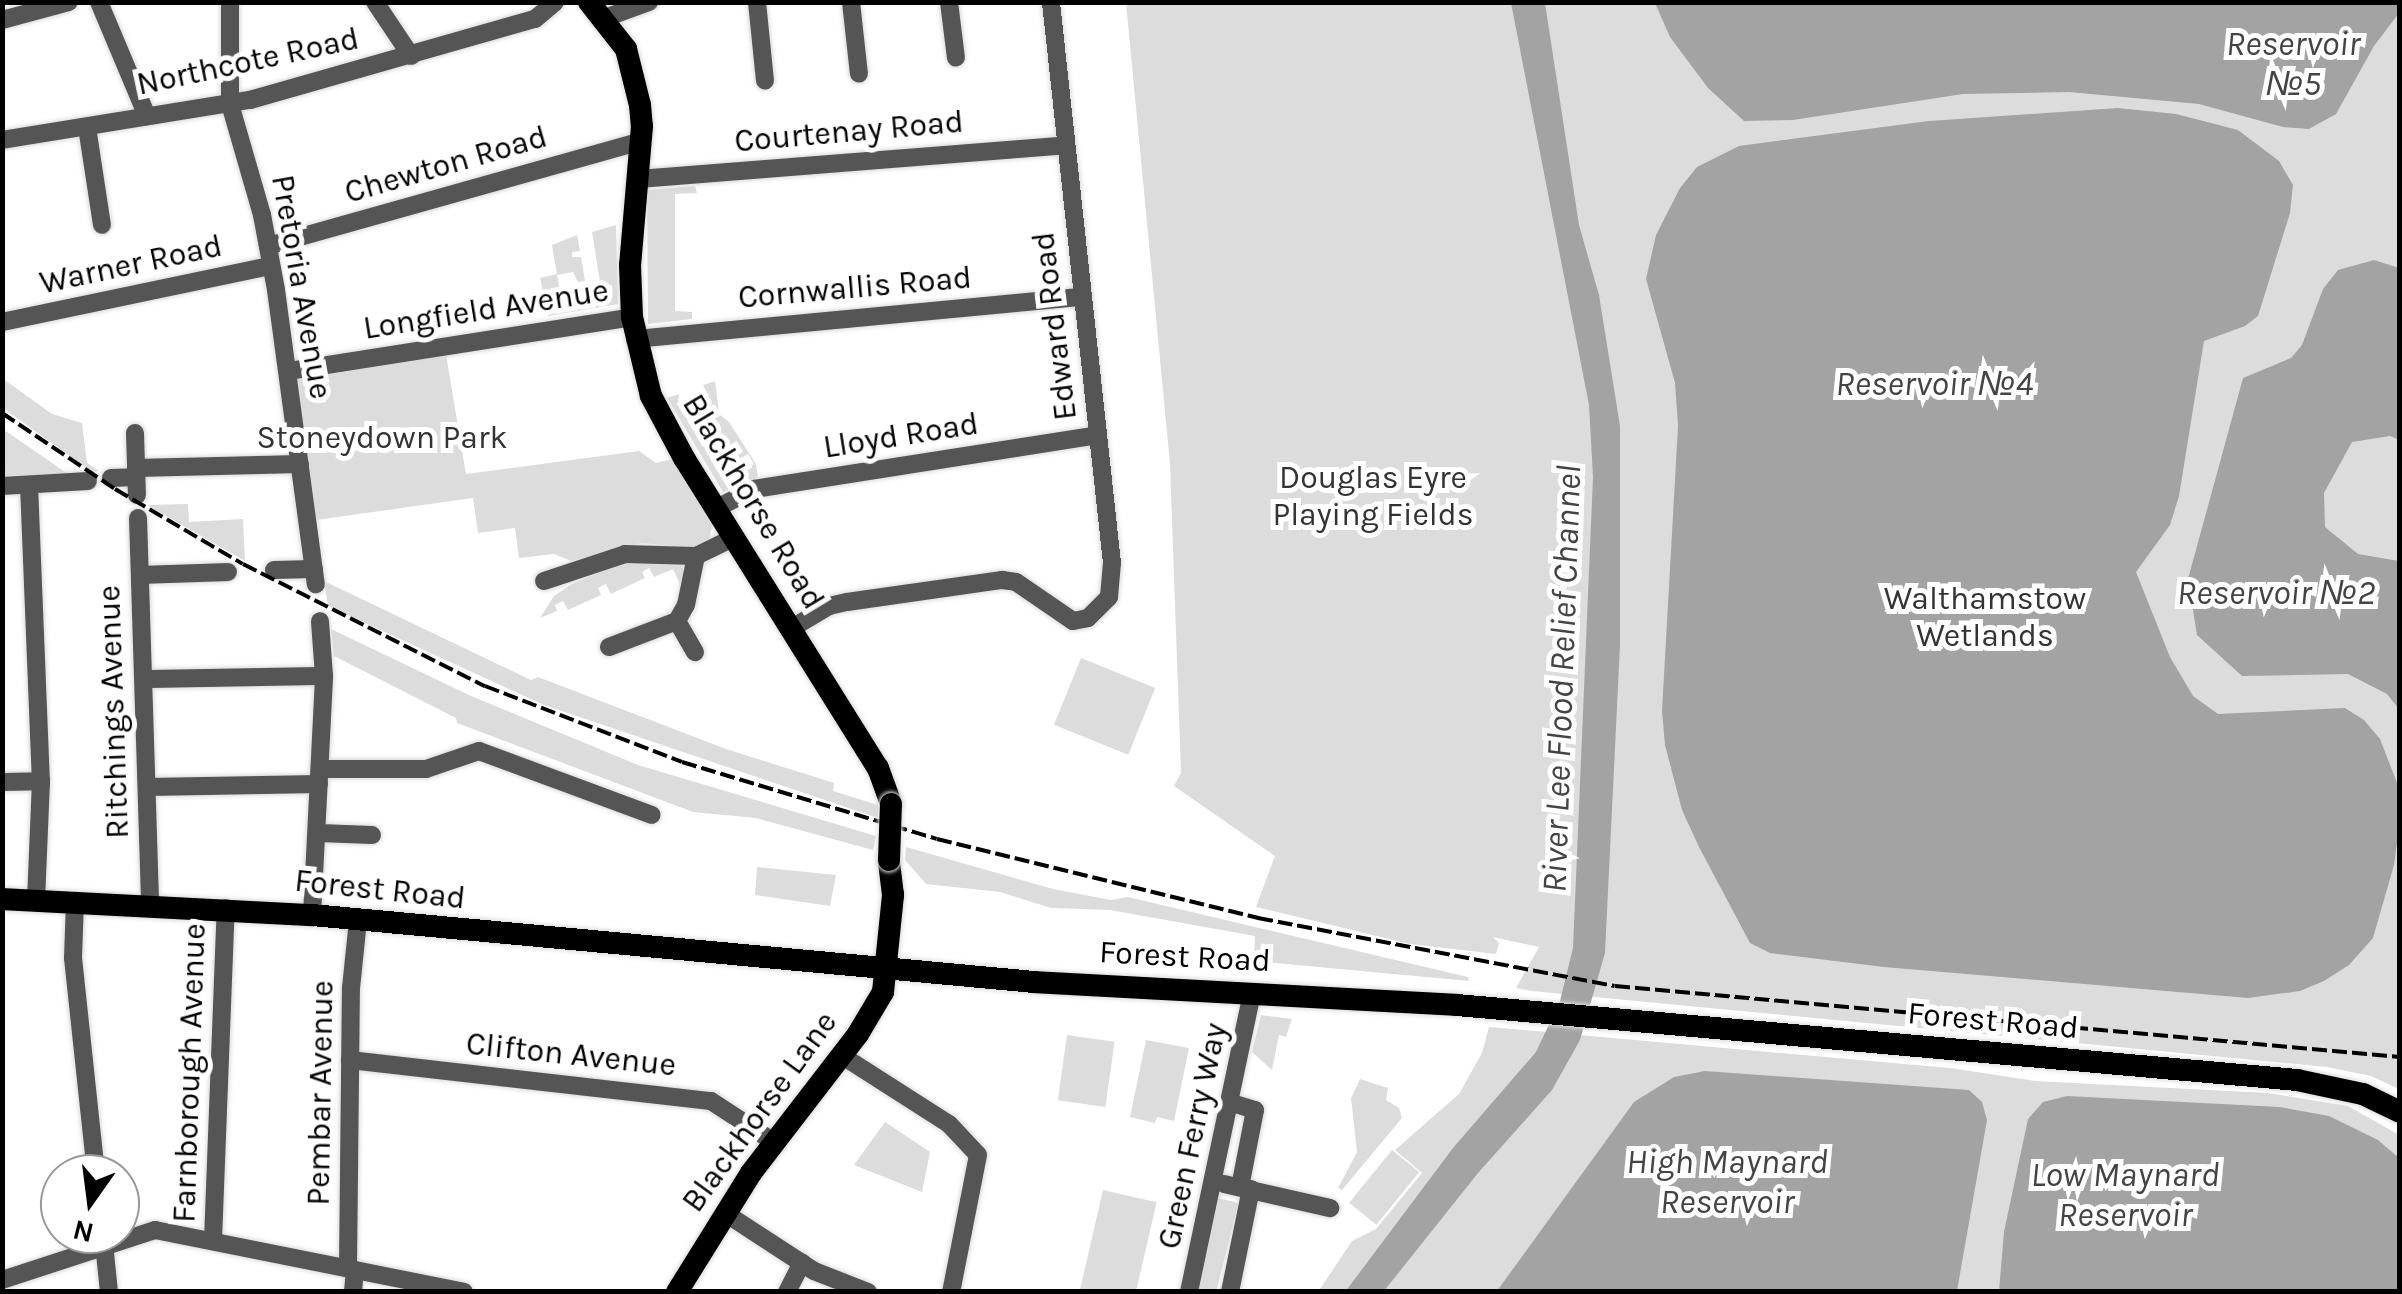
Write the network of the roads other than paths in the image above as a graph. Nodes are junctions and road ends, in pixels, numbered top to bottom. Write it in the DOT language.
graph roads {
  1 [pos="69,2"];
  2 [pos="98,2"];
  3 [pos="230,2"];
  4 [pos="375,2"];
  5 [pos="555,2"];
  6 [pos="649,2"];
  7 [pos="757,2"];
  8 [pos="851,2"];
  9 [pos="949,2"];
  10 [pos="1052,2"];
  11 [pos="597,10"];
  12 [pos="2,20"];
  13 [pos="411,56"];
  14 [pos="956,58"];
  15 [pos="859,74"];
  16 [pos="766,81"];
  17 [pos="230,104"];
  18 [pos="147,116"];
  19 [pos="87,126"];
  20 [pos="2,140"];
  21 [pos="641,141"];
  22 [pos="1066,144"];
  23 [pos="638,179"];
  24 [pos="102,225"];
  25 [pos="268,246"];
  26 [pos="271,266"];
  27 [pos="1081,298"];
  28 [pos="2,322"];
  29 [pos="634,328"];
  30 [pos="289,371"];
  31 [pos="134,433"];
  32 [pos="1098,435"];
  33 [pos="300,464"];
  34 [pos="111,478"];
  35 [pos="137,480"];
  36 [pos="88,481"];
  37 [pos="29,485"];
  38 [pos="2,486"];
  39 [pos="717,508"];
  40 [pos="138,518"];
  41 [pos="736,537"];
  42 [pos="696,556"];
  43 [pos="274,570"];
  44 [pos="228,572"];
  45 [pos="140,574"];
  46 [pos="544,581"];
  47 [pos="320,621"];
  48 [pos="677,621"];
  49 [pos="792,628"];
  50 [pos="608,646"];
  51 [pos="695,652"];
  52 [pos="324,676"];
  53 [pos="144,680"];
  54 [pos="320,777"];
  55 [pos="41,781"];
  56 [pos="2,782"];
  57 [pos="147,788"];
  58 [pos="652,815"];
  59 [pos="319,833"];
  60 [pos="372,835"];
  61 [pos="2,899"];
  62 [pos="36,900"];
  63 [pos="75,901"];
  64 [pos="150,904"];
  65 [pos="226,908"];
  66 [pos="312,914"];
  67 [pos="358,920"];
  68 [pos="888,968"];
  69 [pos="1252,992"];
  70 [pos="841,1055"];
  71 [pos="350,1060"];
  72 [pos="1232,1102"];
  73 [pos="2400,1112"];
  74 [pos="774,1142"];
  75 [pos="94,1154"];
  76 [pos="1238,1187"];
  77 [pos="1330,1208"];
  78 [pos="725,1213"];
  79 [pos="140,1233"];
  80 [pos="213,1240"];
  81 [pos="67,1254"];
  82 [pos="105,1254"];
  83 [pos="802,1263"];
  84 [pos="352,1269"];
  85 [pos="4,1278"];
  86 [pos="109,1292"];
  87 [pos="353,1292"];
  88 [pos="464,1292"];
  89 [pos="677,1292"];
  90 [pos="786,1292"];
  91 [pos="868,1292"];
  92 [pos="952,1292"];
  93 [pos="1189,1292"];
  94 [pos="1230,1292"];
  1 -- 12 [label="street"];
  2 -- 18 [label="street"];
  3 -- 17 [label="street, Pretoria Avenue"];
  4 -- 13 [label="street"];
  5 -- 13 [label="street, Northcote Road"];
  6 -- 11 [label="street"];
  7 -- 16 [label="street"];
  8 -- 15 [label="street"];
  9 -- 14 [label="street"];
  10 -- 22 [label="street, Edward Road"];
  11 -- 21 [label="main road, Blackhorse Road"];
  13 -- 17 [label="street, Northcote Road"];
  17 -- 18 [label="street, Northcote Road"];
  17 -- 25 [label="street, Pretoria Avenue"];
  18 -- 19 [label="street, Northcote Road"];
  19 -- 20 [label="street, Northcote Road"];
  19 -- 24 [label="street"];
  21 -- 23 [label="main road, Blackhorse Road"];
  21 -- 25 [label="street, Chewton Road"];
  22 -- 23 [label="street, Courtenay Road"];
  22 -- 27 [label="street, Edward Road"];
  23 -- 29 [label="main road, Blackhorse Road"];
  25 -- 26 [label="street, Pretoria Avenue"];
  26 -- 28 [label="street, Warner Road"];
  26 -- 30 [label="street, Pretoria Avenue"];
  27 -- 29 [label="street, Cornwallis Road"];
  27 -- 32 [label="street, Edward Road"];
  29 -- 30 [label="street, Longfield Avenue"];
  29 -- 39 [label="main road, Blackhorse Road"];
  30 -- 33 [label="street, Pretoria Avenue"];
  31 -- 35 [label="street"];
  32 -- 39 [label="street, Lloyd Road"];
  32 -- 49 [label="street, Edward Road"];
  33 -- 35 [label="street"];
  33 -- 43 [label="street, Pretoria Avenue"];
  34 -- 35 [label="street"];
  36 -- 37 [label="street"];
  37 -- 38 [label="street"];
  37 -- 55 [label="street"];
  39 -- 41 [label="main road, Blackhorse Road"];
  40 -- 45 [label="street, Ritchings Avenue"];
  41 -- 42 [label="street"];
  41 -- 49 [label="main road, Blackhorse Road"];
  42 -- 46 [label="street"];
  42 -- 48 [label="street"];
  44 -- 45 [label="street"];
  45 -- 53 [label="street, Ritchings Avenue"];
  47 -- 52 [label="street"];
  48 -- 50 [label="street"];
  48 -- 51 [label="street"];
  49 -- 68 [label="main road, Blackhorse Road, bridge"];
  52 -- 53 [label="street"];
  52 -- 54 [label="street"];
  53 -- 57 [label="street, Ritchings Avenue"];
  54 -- 57 [label="street"];
  54 -- 58 [label="street"];
  54 -- 59 [label="street"];
  55 -- 56 [label="street"];
  55 -- 62 [label="street"];
  57 -- 64 [label="street, Ritchings Avenue"];
  59 -- 60 [label="street, Forest Road"];
  59 -- 66 [label="street"];
  61 -- 62 [label="main road, Forest Road"];
  62 -- 63 [label="main road, Forest Road"];
  63 -- 64 [label="main road, Forest Road"];
  63 -- 75 [label="street"];
  64 -- 65 [label="main road, Forest Road"];
  65 -- 66 [label="main road, Forest Road"];
  65 -- 80 [label="street, Farnborough Avenue"];
  66 -- 67 [label="main road, Forest Road"];
  67 -- 68 [label="main road, Forest Road"];
  67 -- 71 [label="street, Pembar Avenue"];
  68 -- 69 [label="main road, Forest Road"];
  68 -- 70 [label="main road, Blackhorse Lane"];
  69 -- 72 [label="street, Green Ferry Way"];
  69 -- 73 [label="main road, Forest Road"];
  70 -- 74 [label="main road, Blackhorse Lane"];
  70 -- 92 [label="street"];
  71 -- 74 [label="street, Clifton Avenue"];
  71 -- 84 [label="street, Pembar Avenue"];
  72 -- 76 [label="street"];
  72 -- 93 [label="street, Green Ferry Way"];
  74 -- 78 [label="main road, Blackhorse Lane"];
  76 -- 77 [label="street"];
  76 -- 94 [label="street"];
  78 -- 83 [label="street"];
  78 -- 89 [label="main road, Blackhorse Lane"];
  79 -- 80 [label="street"];
  80 -- 84 [label="street"];
  81 -- 85 [label="street"];
  82 -- 86 [label="street"];
  83 -- 90 [label="street"];
  83 -- 91 [label="street"];
  84 -- 87 [label="street, Pembar Avenue"];
  84 -- 88 [label="street"];
}
